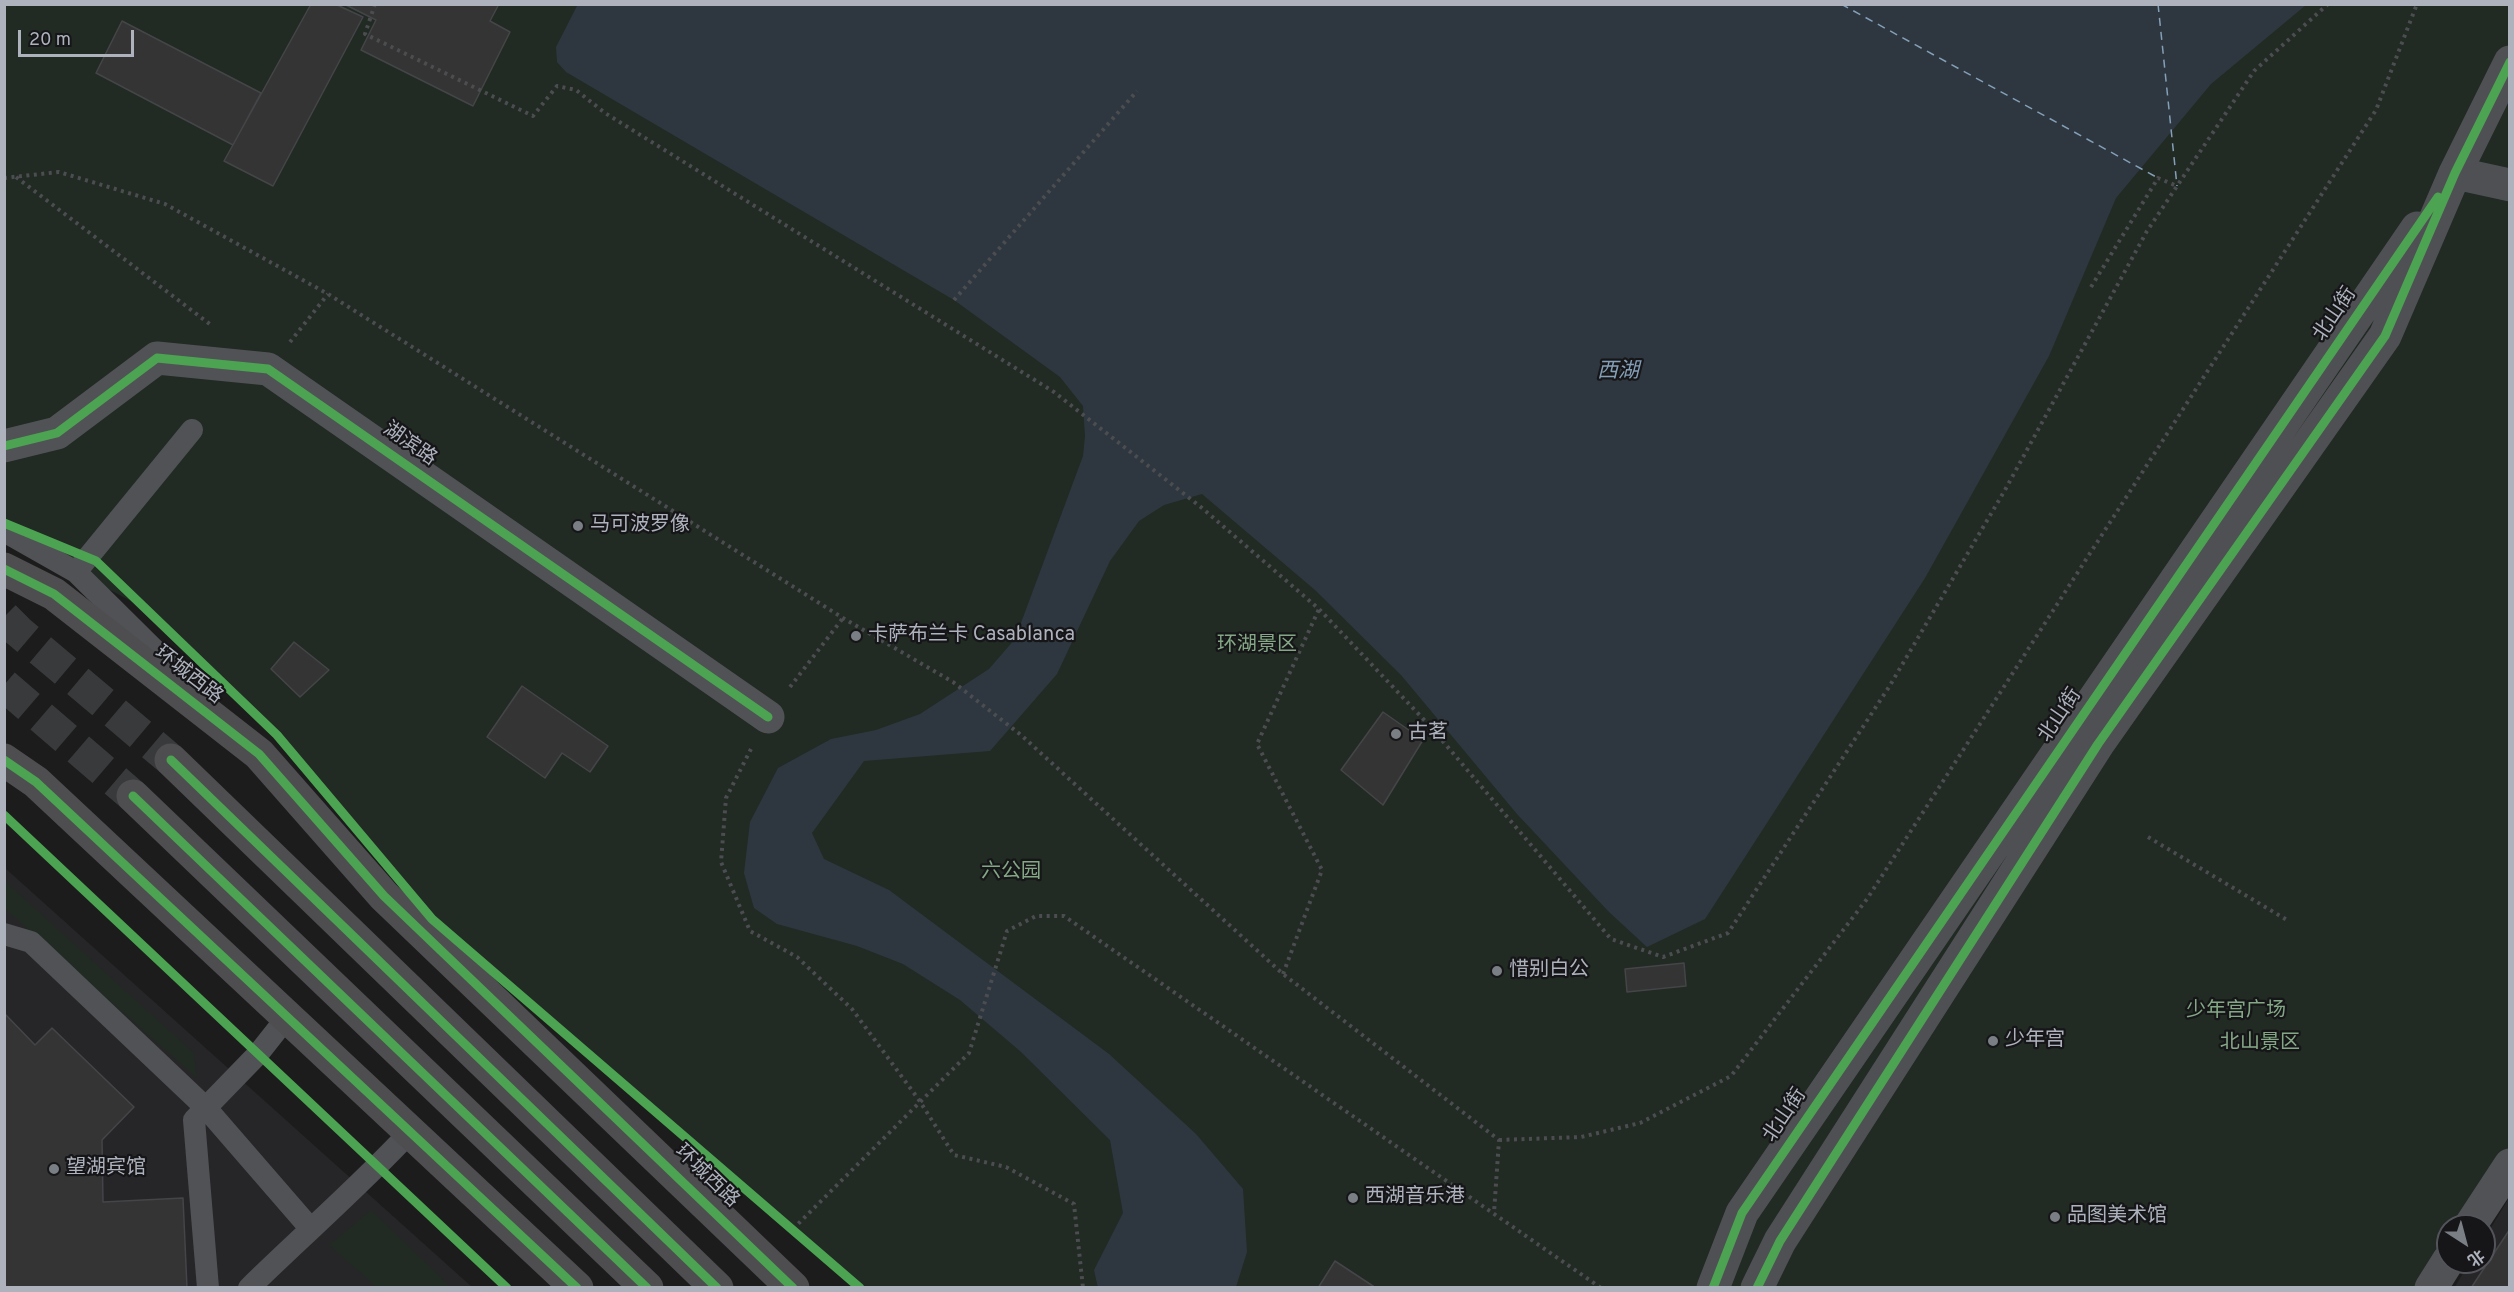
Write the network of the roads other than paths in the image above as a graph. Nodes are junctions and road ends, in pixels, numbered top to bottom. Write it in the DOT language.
graph roads {
  1 [pos="2510,62"];
  2 [pos="2455,172"];
  3 [pos="2510,185"];
  4 [pos="192,430"];
  5 [pos="4,446"];
  6 [pos="4,531"];
  7 [pos="4,569"];
  8 [pos="76,573"];
  9 [pos="768,717"];
  10 [pos="259,754"];
  11 [pos="4,760"];
  12 [pos="171,760"];
  13 [pos="133,796"];
  14 [pos="4,934"];
  15 [pos="288,1016"];
  16 [pos="206,1108"];
  17 [pos="411,1131"];
  18 [pos="2510,1165"];
  19 [pos="2478,1214"];
  20 [pos="310,1228"];
  21 [pos="2440,1274"];
  22 [pos="264,1282"];
  23 [pos="208,1287"];
  24 [pos="577,1287"];
  25 [pos="647,1287"];
  26 [pos="717,1287"];
  27 [pos="793,1287"];
  28 [pos="1713,1287"];
  29 [pos="1757,1287"];
  30 [pos="2431,1287"];
  1 -- 2 [label="main road, 北山街"];
  2 -- 3 [label="main road"];
  2 -- 28 [label="main road, 北山街"];
  2 -- 29 [label="main road, 北山街"];
  4 -- 8 [label="lane"];
  5 -- 9 [label="street, 湖滨路"];
  6 -- 8 [label="lane"];
  7 -- 10 [label="main road, 环城西路"];
  8 -- 10 [label="lane"];
  10 -- 27 [label="main road, 环城西路"];
  11 -- 15 [label="main road"];
  12 -- 26 [label="main road"];
  13 -- 25 [label="main road"];
  14 -- 16 [label="lane"];
  15 -- 16 [label="lane"];
  15 -- 17 [label="main road"];
  16 -- 20 [label="lane"];
  16 -- 23 [label="lane"];
  17 -- 20 [label="lane"];
  17 -- 24 [label="main road"];
  18 -- 19 [label="street"];
  20 -- 22 [label="lane"];
  21 -- 30 [label="street"];
}
